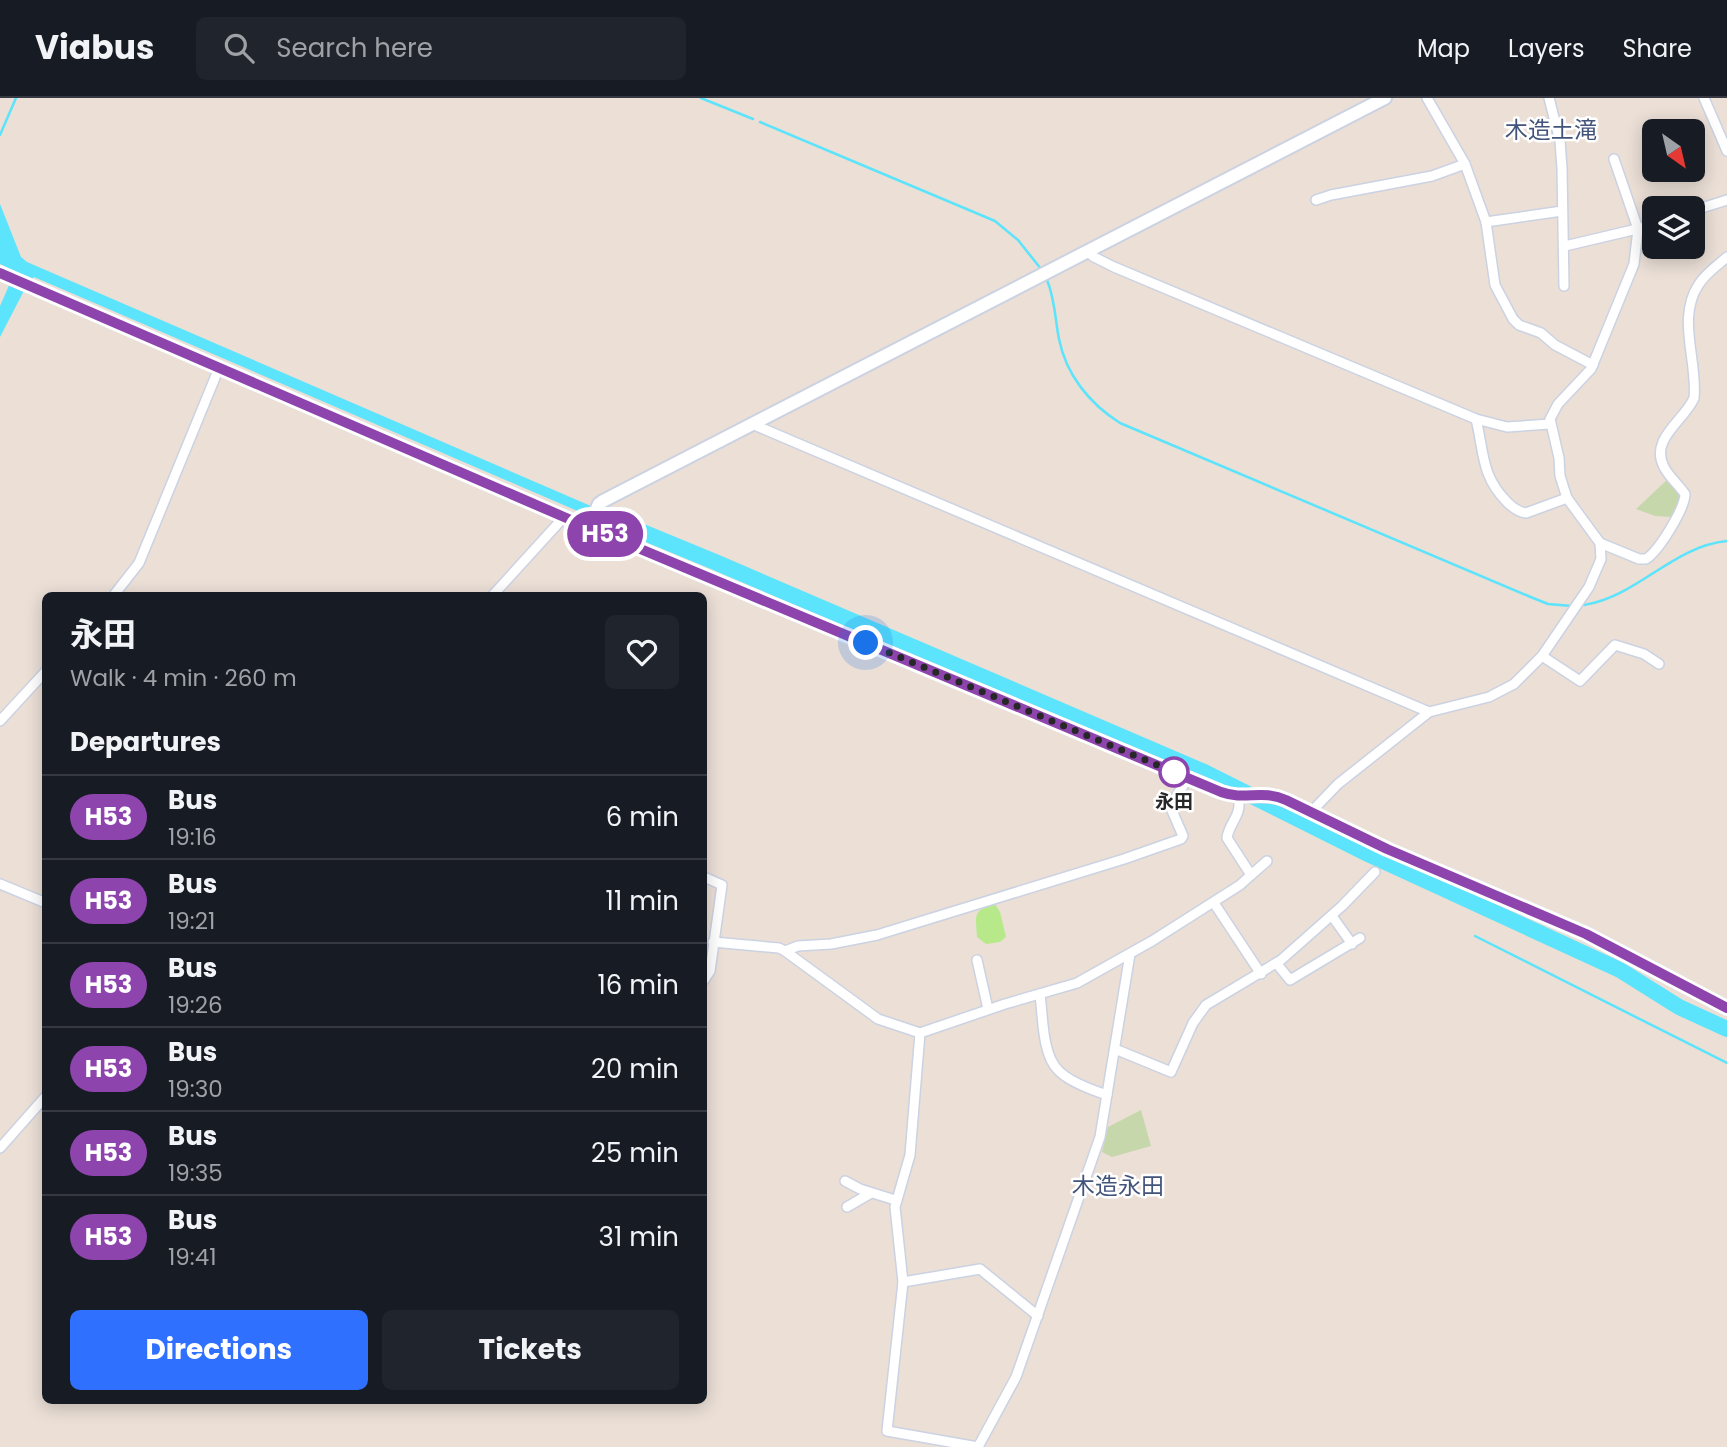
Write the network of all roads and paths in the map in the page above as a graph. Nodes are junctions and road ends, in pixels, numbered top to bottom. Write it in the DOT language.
graph roads {
  1 [pos="1385,98"];
  2 [pos="1427,98"];
  3 [pos="1549,98"];
  4 [pos="1704,98"];
  5 [pos="1727,151"];
  6 [pos="1614,159"];
  7 [pos="1465,163"];
  8 [pos="1316,200"];
  9 [pos="1727,200"];
  10 [pos="1705,207"];
  11 [pos="1562,211"];
  12 [pos="1486,222"];
  13 [pos="1642,228"];
  14 [pos="1638,229"];
  15 [pos="1565,246"];
  16 [pos="1087,251"];
  17 [pos="1727,257"];
  18 [pos="5,275"];
  19 [pos="1564,286"];
  20 [pos="1593,365"];
  21 [pos="219,368"];
  22 [pos="1476,419"];
  23 [pos="1550,424"];
  24 [pos="752,425"];
  25 [pos="1567,498"];
  26 [pos="564,517"];
  27 [pos="590,524"];
  28 [pos="1600,543"];
  29 [pos="116,592"];
  30 [pos="496,592"];
  31 [pos="1542,656"];
  32 [pos="1659,664"];
  33 [pos="42,675"];
  34 [pos="1429,712"];
  35 [pos="0,721"];
  36 [pos="1188,778"];
  37 [pos="1239,797"];
  38 [pos="1311,812"];
  39 [pos="1267,861"];
  40 [pos="1375,872"];
  41 [pos="1251,875"];
  42 [pos="707,878"];
  43 [pos="0,884"];
  44 [pos="42,901"];
  45 [pos="1214,903"];
  46 [pos="1332,916"];
  47 [pos="713,942"];
  48 [pos="785,951"];
  49 [pos="1130,954"];
  50 [pos="977,960"];
  51 [pos="1277,964"];
  52 [pos="1261,974"];
  53 [pos="707,976"];
  54 [pos="1040,995"];
  55 [pos="1727,1008"];
  56 [pos="988,1009"];
  57 [pos="920,1033"];
  58 [pos="1115,1049"];
  59 [pos="1107,1095"];
  60 [pos="42,1101"];
  61 [pos="0,1148"];
  62 [pos="845,1181"];
  63 [pos="871,1193"];
  64 [pos="895,1200"];
  65 [pos="847,1207"];
  66 [pos="903,1282"];
  67 [pos="1038,1317"];
  1 -- 16 [label="main road"];
  2 -- 7 [label="street"];
  3 -- 11 [label="street"];
  4 -- 5 [label="street"];
  6 -- 14 [label="street"];
  7 -- 8 [label="street"];
  7 -- 12 [label="street"];
  9 -- 10 [label="street"];
  11 -- 12 [label="street"];
  11 -- 15 [label="street"];
  12 -- 20 [label="street"];
  13 -- 14 [label="street"];
  14 -- 15 [label="street"];
  14 -- 20 [label="street"];
  15 -- 19 [label="street"];
  16 -- 22 [label="street"];
  16 -- 24 [label="main road"];
  17 -- 28 [label="street"];
  18 -- 21 [label="main road"];
  20 -- 23 [label="street"];
  21 -- 26 [label="main road"];
  21 -- 29 [label="street"];
  22 -- 23 [label="street"];
  22 -- 25 [label="street"];
  23 -- 25 [label="street"];
  24 -- 27 [label="main road"];
  24 -- 34 [label="street"];
  25 -- 28 [label="street"];
  26 -- 27 [label="main road"];
  26 -- 30 [label="street"];
  27 -- 36 [label="main road"];
  28 -- 31 [label="street"];
  31 -- 32 [label="street"];
  31 -- 34 [label="street"];
  33 -- 35 [label="street"];
  34 -- 38 [label="street"];
  36 -- 37 [label="main road"];
  36 -- 48 [label="street"];
  37 -- 38 [label="main road"];
  37 -- 41 [label="street"];
  38 -- 55 [label="main road"];
  39 -- 41 [label="street"];
  40 -- 46 [label="street"];
  41 -- 45 [label="street"];
  42 -- 47 [label="street"];
  43 -- 44 [label="street"];
  45 -- 49 [label="street"];
  45 -- 52 [label="street"];
  46 -- 51 [label="street"];
  46 -- 51 [label="street"];
  47 -- 48 [label="street"];
  47 -- 53 [label="street"];
  48 -- 57 [label="street"];
  49 -- 54 [label="street"];
  49 -- 58 [label="street"];
  50 -- 56 [label="street"];
  51 -- 52 [label="street"];
  52 -- 58 [label="street"];
  54 -- 56 [label="street"];
  54 -- 59 [label="street"];
  56 -- 57 [label="street"];
  57 -- 64 [label="street"];
  58 -- 59 [label="street"];
  59 -- 67 [label="street"];
  60 -- 61 [label="street"];
  62 -- 63 [label="street"];
  63 -- 64 [label="street"];
  63 -- 65 [label="street"];
  64 -- 66 [label="street"];
  66 -- 67 [label="street"];
  66 -- 67 [label="street"];
}
